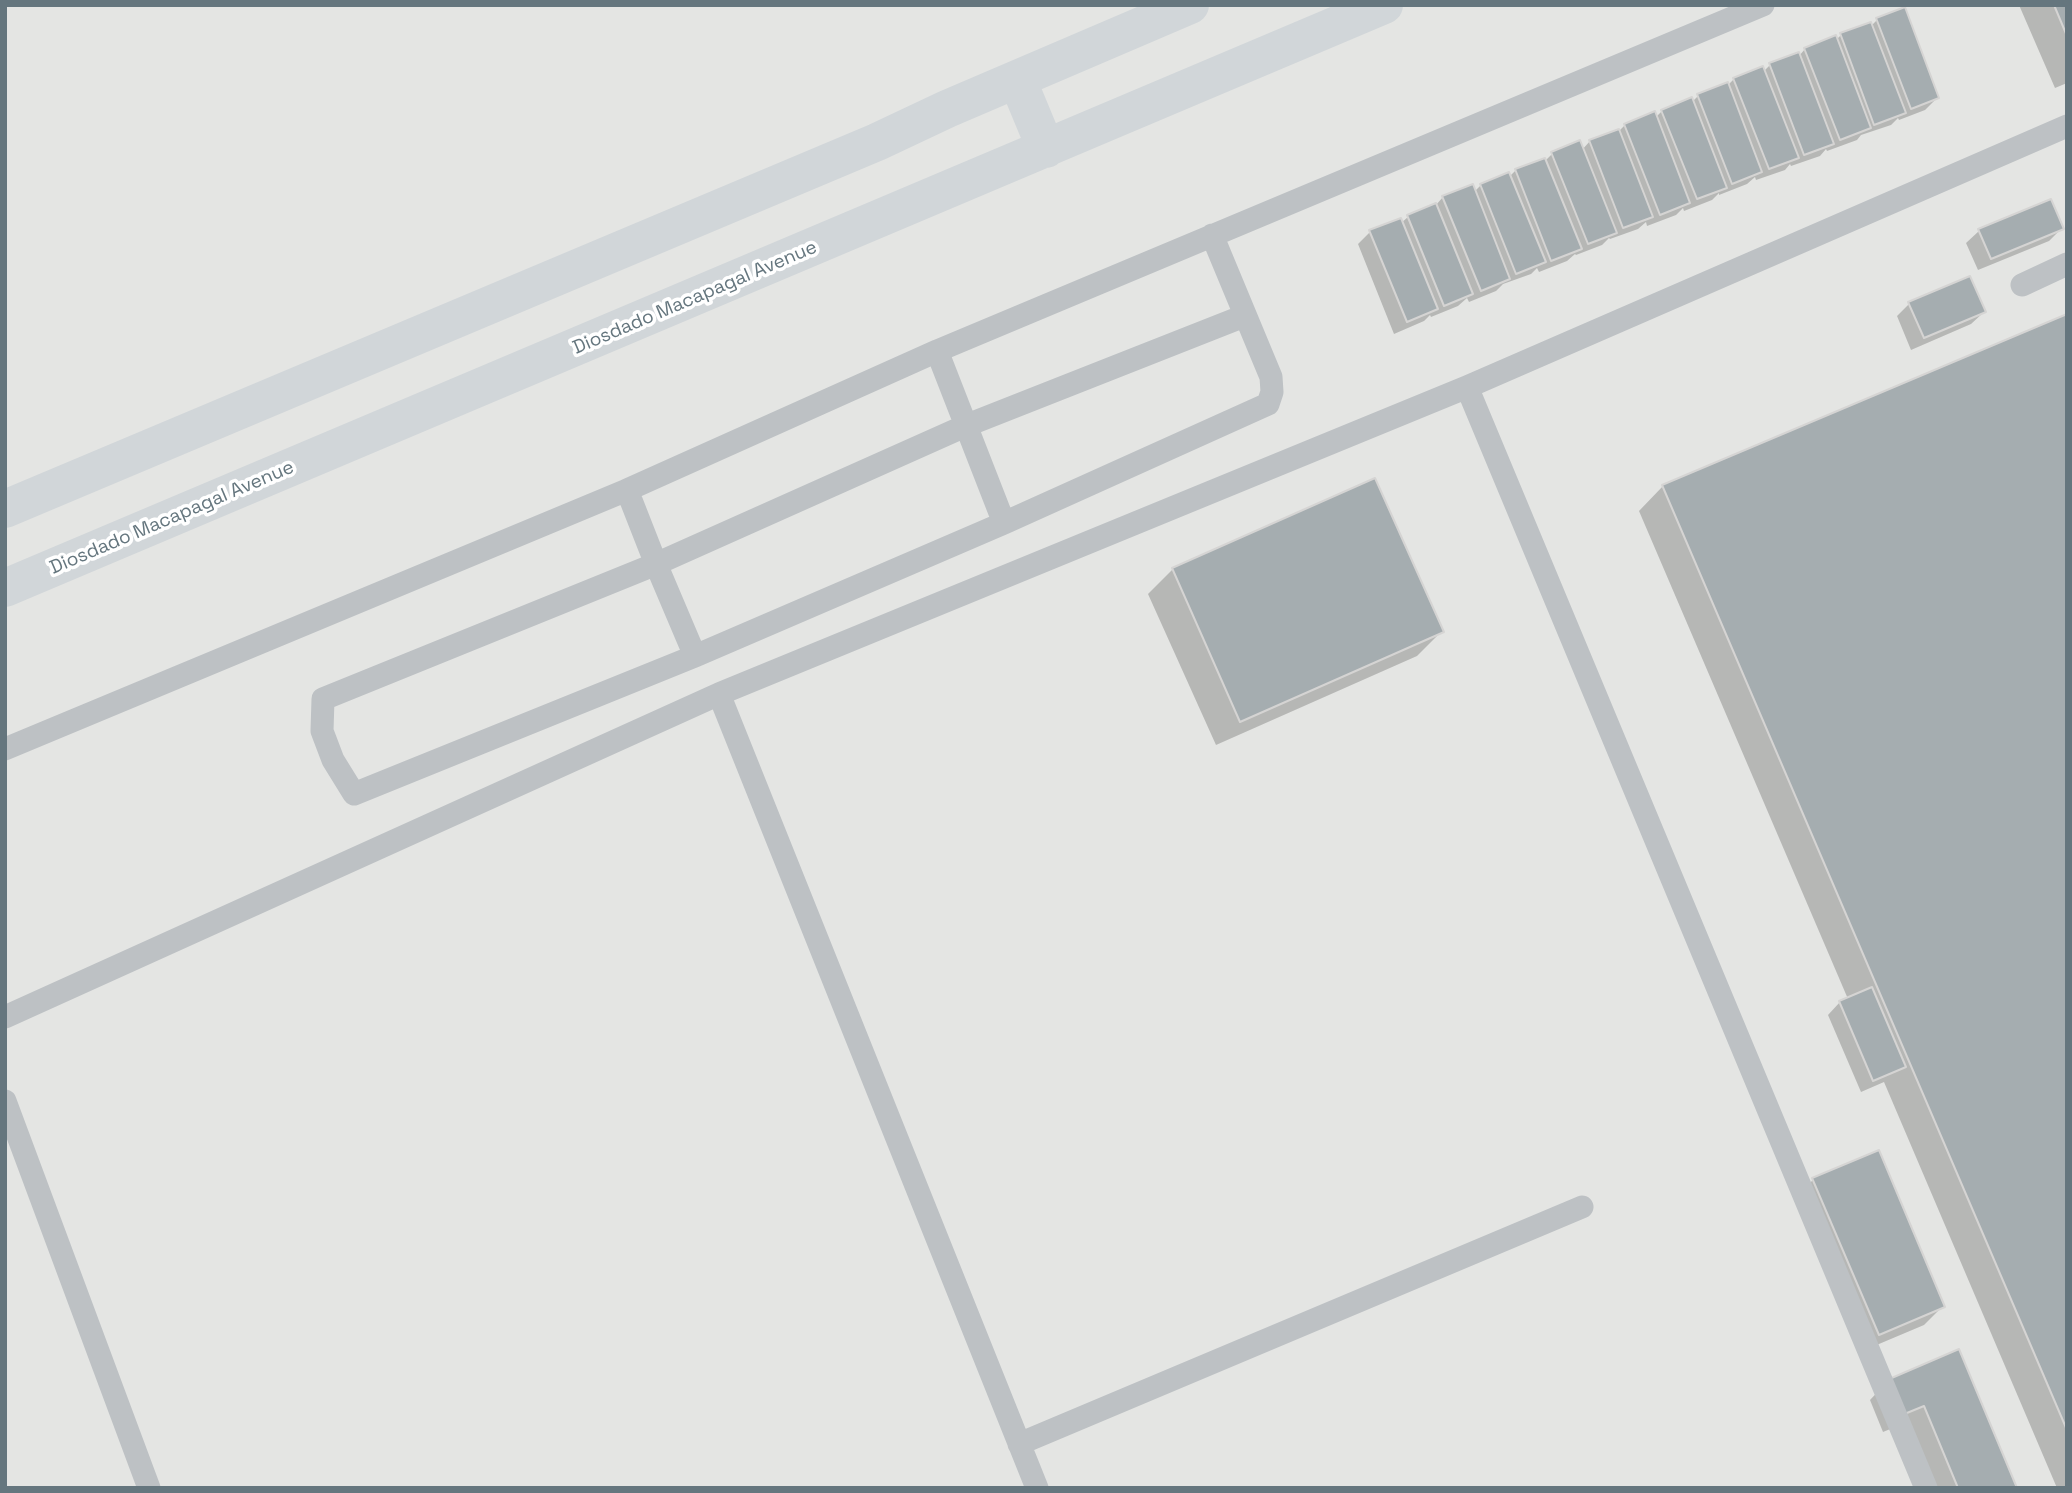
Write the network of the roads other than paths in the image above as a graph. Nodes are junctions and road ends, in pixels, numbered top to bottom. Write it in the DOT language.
graph roads {
  1 [pos="1190,5"];
  2 [pos="1384,5"];
  3 [pos="1763,5"];
  4 [pos="1017,79"];
  5 [pos="2067,127"];
  6 [pos="1046,149"];
  7 [pos="1212,235"];
  8 [pos="2067,264"];
  9 [pos="2022,285"];
  10 [pos="1244,316"];
  11 [pos="937,351"];
  12 [pos="1467,387"];
  13 [pos="965,426"];
  14 [pos="627,490"];
  15 [pos="5,509"];
  16 [pos="1004,523"];
  17 [pos="656,564"];
  18 [pos="5,588"];
  19 [pos="695,656"];
  20 [pos="719,694"];
  21 [pos="5,749"];
  22 [pos="5,1017"];
  23 [pos="5,1101"];
  24 [pos="1582,1207"];
  25 [pos="1019,1444"];
  26 [pos="149,1488"];
  27 [pos="1037,1488"];
  28 [pos="1926,1488"];
  1 -- 4 [label="main road"];
  2 -- 6 [label="main road, Diosdado Macapagal Avenue"];
  3 -- 7 [label="lane"];
  4 -- 6 [label="main road"];
  4 -- 15 [label="main road"];
  5 -- 12 [label="lane"];
  6 -- 18 [label="main road, Diosdado Macapagal Avenue"];
  7 -- 10 [label="lane"];
  7 -- 11 [label="lane"];
  8 -- 9 [label="lane"];
  10 -- 13 [label="lane"];
  10 -- 16 [label="lane"];
  11 -- 13 [label="lane"];
  11 -- 14 [label="lane"];
  12 -- 20 [label="lane"];
  12 -- 28 [label="lane"];
  13 -- 16 [label="lane"];
  13 -- 17 [label="lane"];
  14 -- 17 [label="lane"];
  14 -- 21 [label="lane"];
  16 -- 19 [label="lane"];
  17 -- 19 [label="lane"];
  17 -- 19 [label="lane"];
  20 -- 22 [label="lane"];
  20 -- 25 [label="lane"];
  23 -- 26 [label="lane"];
  24 -- 25 [label="lane"];
  25 -- 27 [label="lane"];
}
